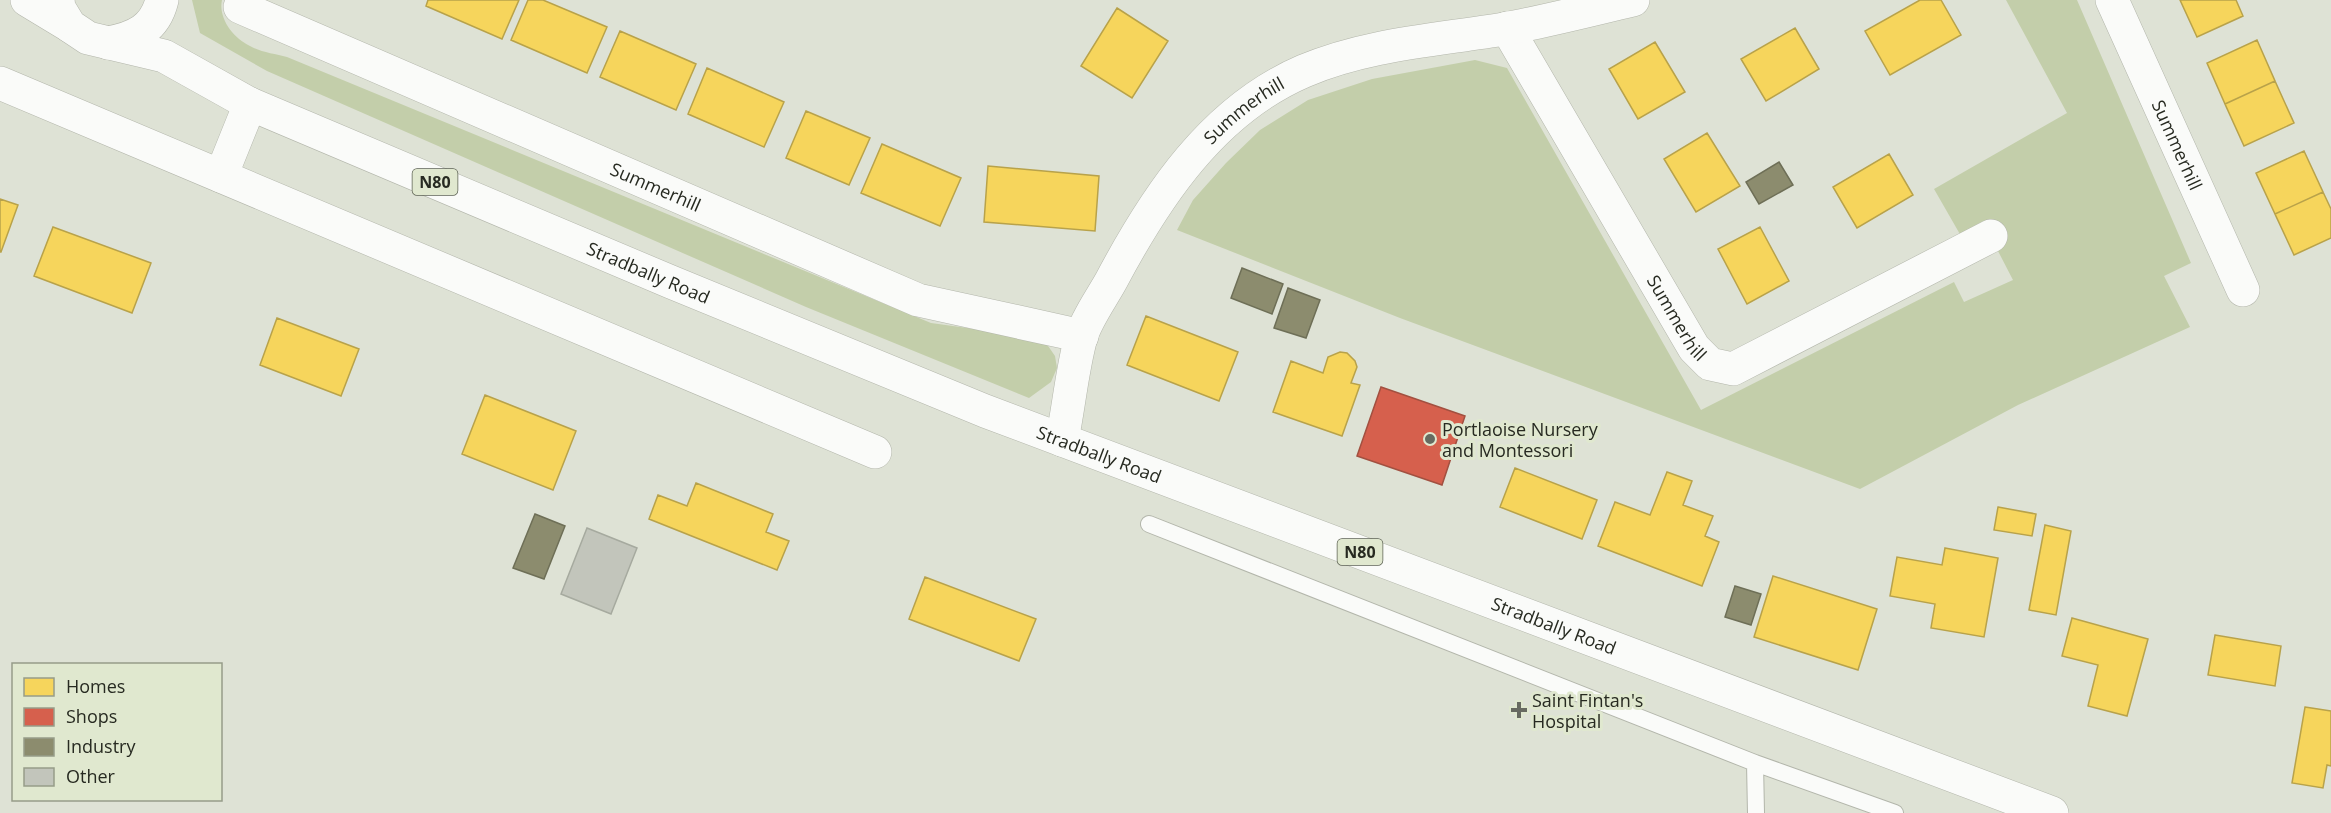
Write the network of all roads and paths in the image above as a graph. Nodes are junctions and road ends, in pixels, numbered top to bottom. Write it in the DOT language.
graph roads {
  1 [pos="27,0"];
  2 [pos="1633,0"];
  3 [pos="2112,0"];
  4 [pos="240,8"];
  5 [pos="64,13"];
  6 [pos="154,14"];
  7 [pos="1507,28"];
  8 [pos="108,43"];
  9 [pos="164,56"];
  10 [pos="0,83"];
  11 [pos="250,104"];
  12 [pos="221,176"];
  13 [pos="1991,236"];
  14 [pos="2243,290"];
  15 [pos="1082,336"];
  16 [pos="1062,440"];
  17 [pos="875,452"];
  18 [pos="1149,524"];
  19 [pos="1755,763"];
  20 [pos="1756,813"];
  21 [pos="1895,813"];
  22 [pos="2052,813"];
  1 -- 5 [label="street, N80"];
  2 -- 7 [label="street, Summerhill"];
  3 -- 14 [label="street, Summerhill"];
  4 -- 15 [label="street, Summerhill"];
  5 -- 8 [label="street, N80"];
  6 -- 8 [label="street, N80"];
  6 -- 9 [label="street, Stradbally Road / N80"];
  7 -- 13 [label="street, Summerhill"];
  7 -- 15 [label="street, Summerhill"];
  8 -- 9 [label="street, Stradbally Road / N80"];
  9 -- 11 [label="street, Stradbally Road / N80"];
  10 -- 12 [label="street"];
  11 -- 12 [label="street"];
  11 -- 16 [label="street, Stradbally Road / N80"];
  12 -- 17 [label="street"];
  15 -- 16 [label="street, Summerhill"];
  16 -- 22 [label="street, Stradbally Road / N80"];
  18 -- 19 [label="lane"];
  19 -- 20 [label="lane"];
  19 -- 21 [label="lane"];
}
